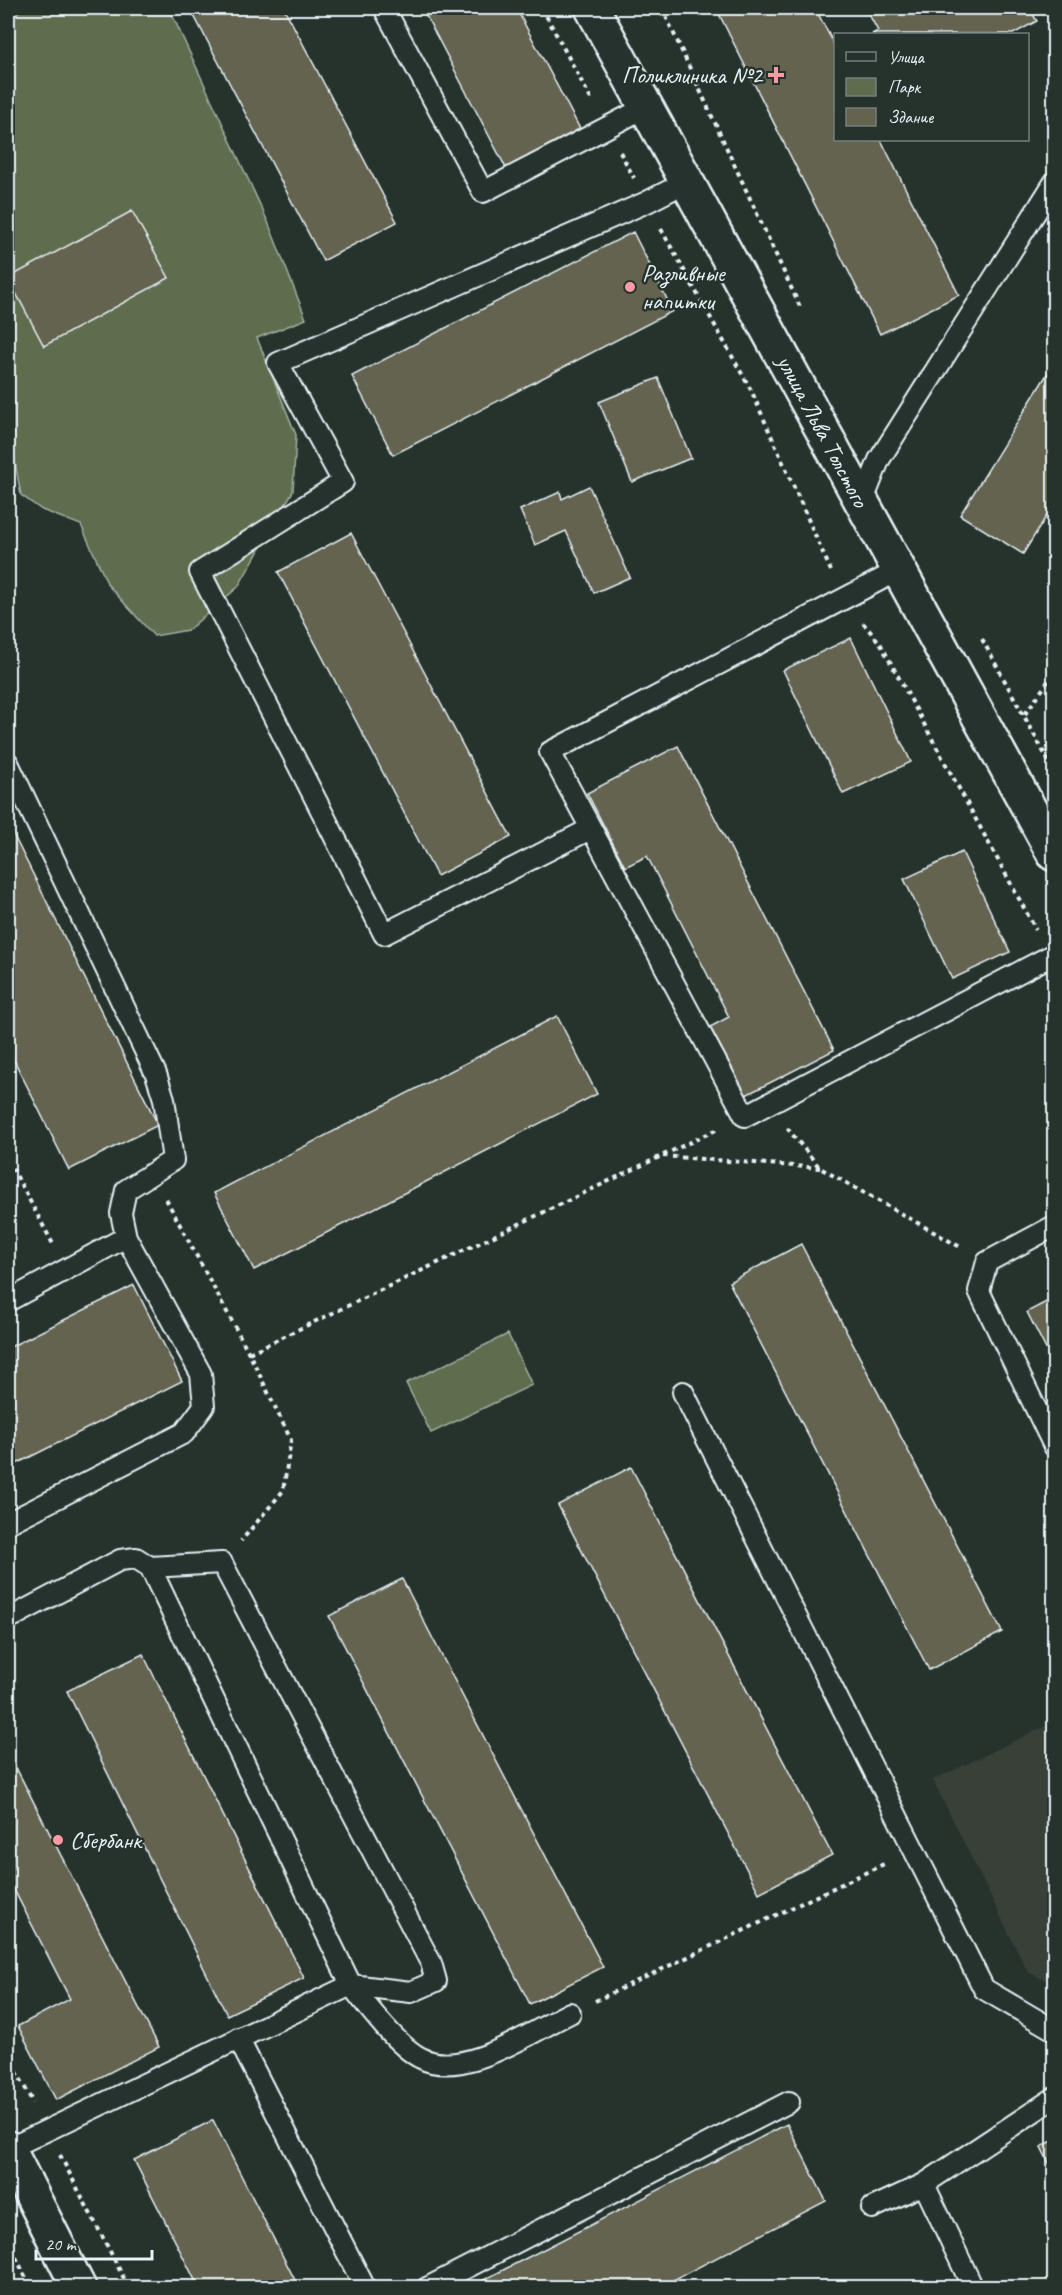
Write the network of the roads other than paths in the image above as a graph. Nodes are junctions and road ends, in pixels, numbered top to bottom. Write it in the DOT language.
graph roads {
  1 [pos="384,8"];
  2 [pos="592,8"];
  3 [pos="646,107"];
  4 [pos="687,182"];
  5 [pos="1054,183"];
  6 [pos="862,503"];
  7 [pos="899,570"];
  8 [pos="8,763"];
  9 [pos="590,830"];
  10 [pos="1054,854"];
  11 [pos="1052,956"];
  12 [pos="1054,1226"];
  13 [pos="126,1237"];
  14 [pos="8,1301"];
  15 [pos="683,1392"];
  16 [pos="1054,1446"];
  17 [pos="8,1523"];
  18 [pos="150,1567"];
  19 [pos="8,1619"];
  20 [pos="351,1985"];
  21 [pos="570,2013"];
  22 [pos="1054,2030"];
  23 [pos="237,2038"];
  24 [pos="1054,2098"];
  25 [pos="789,2102"];
  26 [pos="8,2149"];
  27 [pos="924,2184"];
  28 [pos="872,2208"];
  29 [pos="79,2288"];
  30 [pos="365,2288"];
  31 [pos="427,2288"];
  32 [pos="973,2288"];
  1 -- 3 [label="lane"];
  2 -- 3 [label="street, улица Льва Толстого"];
  3 -- 4 [label="street, улица Льва Толстого"];
  4 -- 6 [label="street, улица Льва Толстого"];
  4 -- 9 [label="lane"];
  5 -- 6 [label="lane"];
  6 -- 7 [label="street, улица Льва Толстого"];
  7 -- 9 [label="lane"];
  7 -- 10 [label="street, улица Льва Толстого"];
  8 -- 13 [label="lane"];
  9 -- 11 [label="lane"];
  12 -- 16 [label="lane"];
  13 -- 14 [label="lane"];
  13 -- 17 [label="lane"];
  15 -- 22 [label="lane"];
  18 -- 19 [label="lane"];
  18 -- 20 [label="lane"];
  18 -- 20 [label="lane"];
  20 -- 21 [label="lane"];
  20 -- 23 [label="lane"];
  23 -- 26 [label="lane"];
  23 -- 30 [label="lane"];
  24 -- 27 [label="lane"];
  25 -- 31 [label="lane"];
  26 -- 29 [label="street"];
  27 -- 28 [label="lane"];
  27 -- 32 [label="lane"];
}
